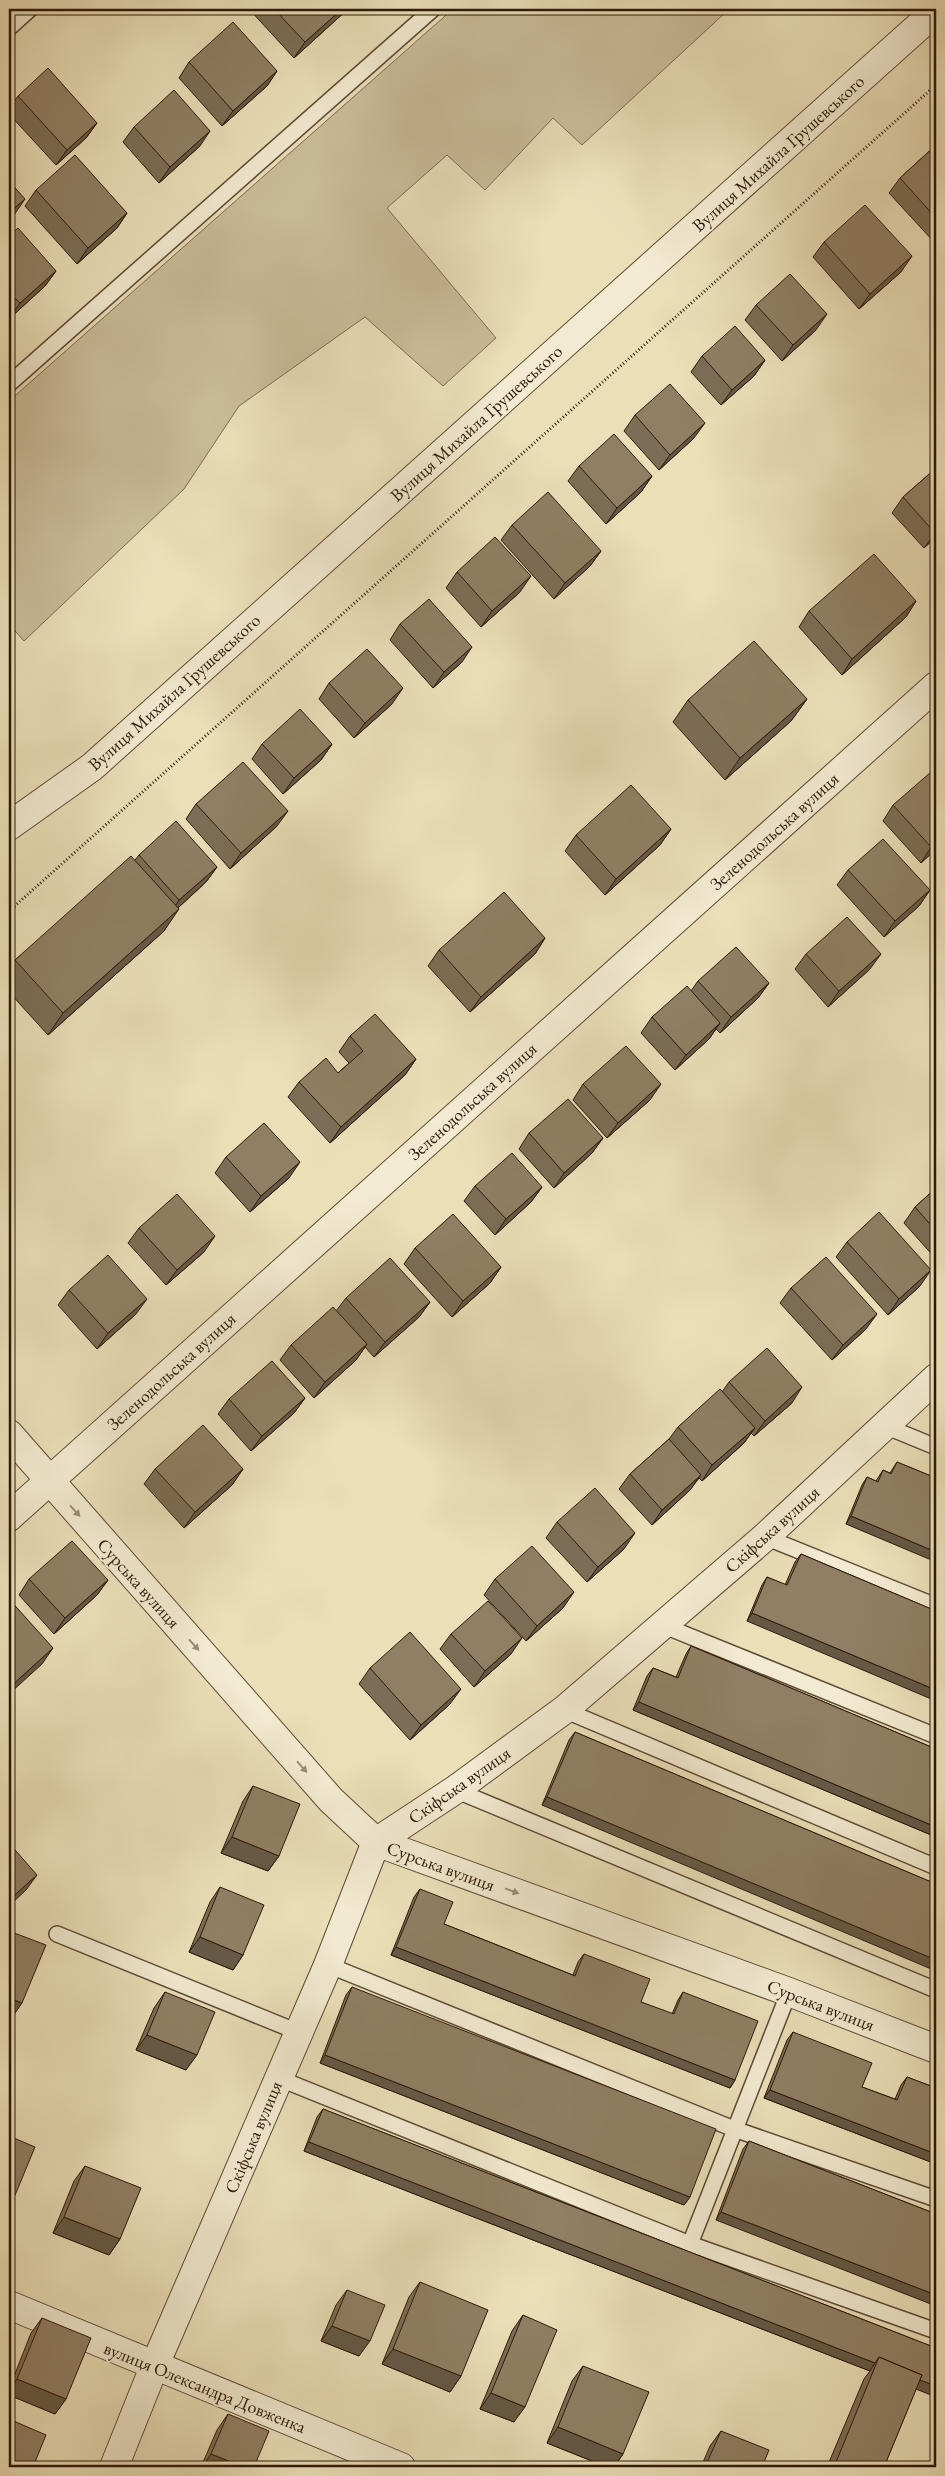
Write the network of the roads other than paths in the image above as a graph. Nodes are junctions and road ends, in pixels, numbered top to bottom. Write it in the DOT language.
graph roads {
  1 [pos="30,9"];
  2 [pos="433,9"];
  3 [pos="936,11"];
  4 [pos="9,28"];
  5 [pos="9,384"];
  6 [pos="936,686"];
  7 [pos="9,826"];
  8 [pos="936,1378"];
  9 [pos="885,1426"];
  10 [pos="9,1434"];
  11 [pos="936,1447"];
  12 [pos="48,1481"];
  13 [pos="9,1517"];
  14 [pos="765,1537"];
  15 [pos="936,1606"];
  16 [pos="662,1625"];
  17 [pos="564,1710"];
  18 [pos="936,1736"];
  19 [pos="455,1790"];
  20 [pos="376,1842"];
  21 [pos="936,1867"];
  22 [pos="58,1934"];
  23 [pos="328,1965"];
  24 [pos="936,1990"];
  25 [pos="789,1992"];
  26 [pos="298,2032"];
  27 [pos="936,2049"];
  28 [pos="278,2078"];
  29 [pos="734,2129"];
  30 [pos="936,2199"];
  31 [pos="690,2244"];
  32 [pos="9,2305"];
  33 [pos="936,2331"];
  34 [pos="154,2367"];
  35 [pos="114,2467"];
  36 [pos="401,2467"];
  1 -- 4 [label="lane"];
  2 -- 5 [label="lane"];
  3 -- 7 [label="street, Вулиця Михайла Грушевського"];
  6 -- 12 [label="street, Зеленодольська вулиця"];
  8 -- 9 [label="street, Скіфська вулиця"];
  9 -- 11 [label="lane"];
  9 -- 14 [label="street, Скіфська вулиця"];
  10 -- 12 [label="street, Сурська вулиця"];
  12 -- 13 [label="street, Зеленодольська вулиця"];
  12 -- 20 [label="street, Сурська вулиця, one-way"];
  14 -- 15 [label="lane"];
  14 -- 16 [label="street, Скіфська вулиця"];
  16 -- 17 [label="street, Скіфська вулиця"];
  16 -- 18 [label="lane"];
  17 -- 19 [label="street, Скіфська вулиця"];
  17 -- 21 [label="lane"];
  19 -- 20 [label="street, Скіфська вулиця"];
  19 -- 24 [label="lane"];
  20 -- 23 [label="street, Скіфська вулиця"];
  20 -- 25 [label="street, Сурська вулиця, one-way"];
  22 -- 26 [label="lane"];
  23 -- 26 [label="street, Скіфська вулиця"];
  23 -- 29 [label="lane"];
  25 -- 27 [label="street, Сурська вулиця"];
  25 -- 29 [label="lane"];
  26 -- 28 [label="street, Скіфська вулиця"];
  28 -- 31 [label="lane"];
  28 -- 34 [label="street, Скіфська вулиця"];
  29 -- 30 [label="lane"];
  29 -- 31 [label="lane"];
  31 -- 33 [label="lane"];
  32 -- 34 [label="street, вулиця Олександра Довженка"];
  34 -- 35 [label="street, Скіфська вулиця"];
  34 -- 36 [label="street, вулиця Олександра Довженка"];
}
